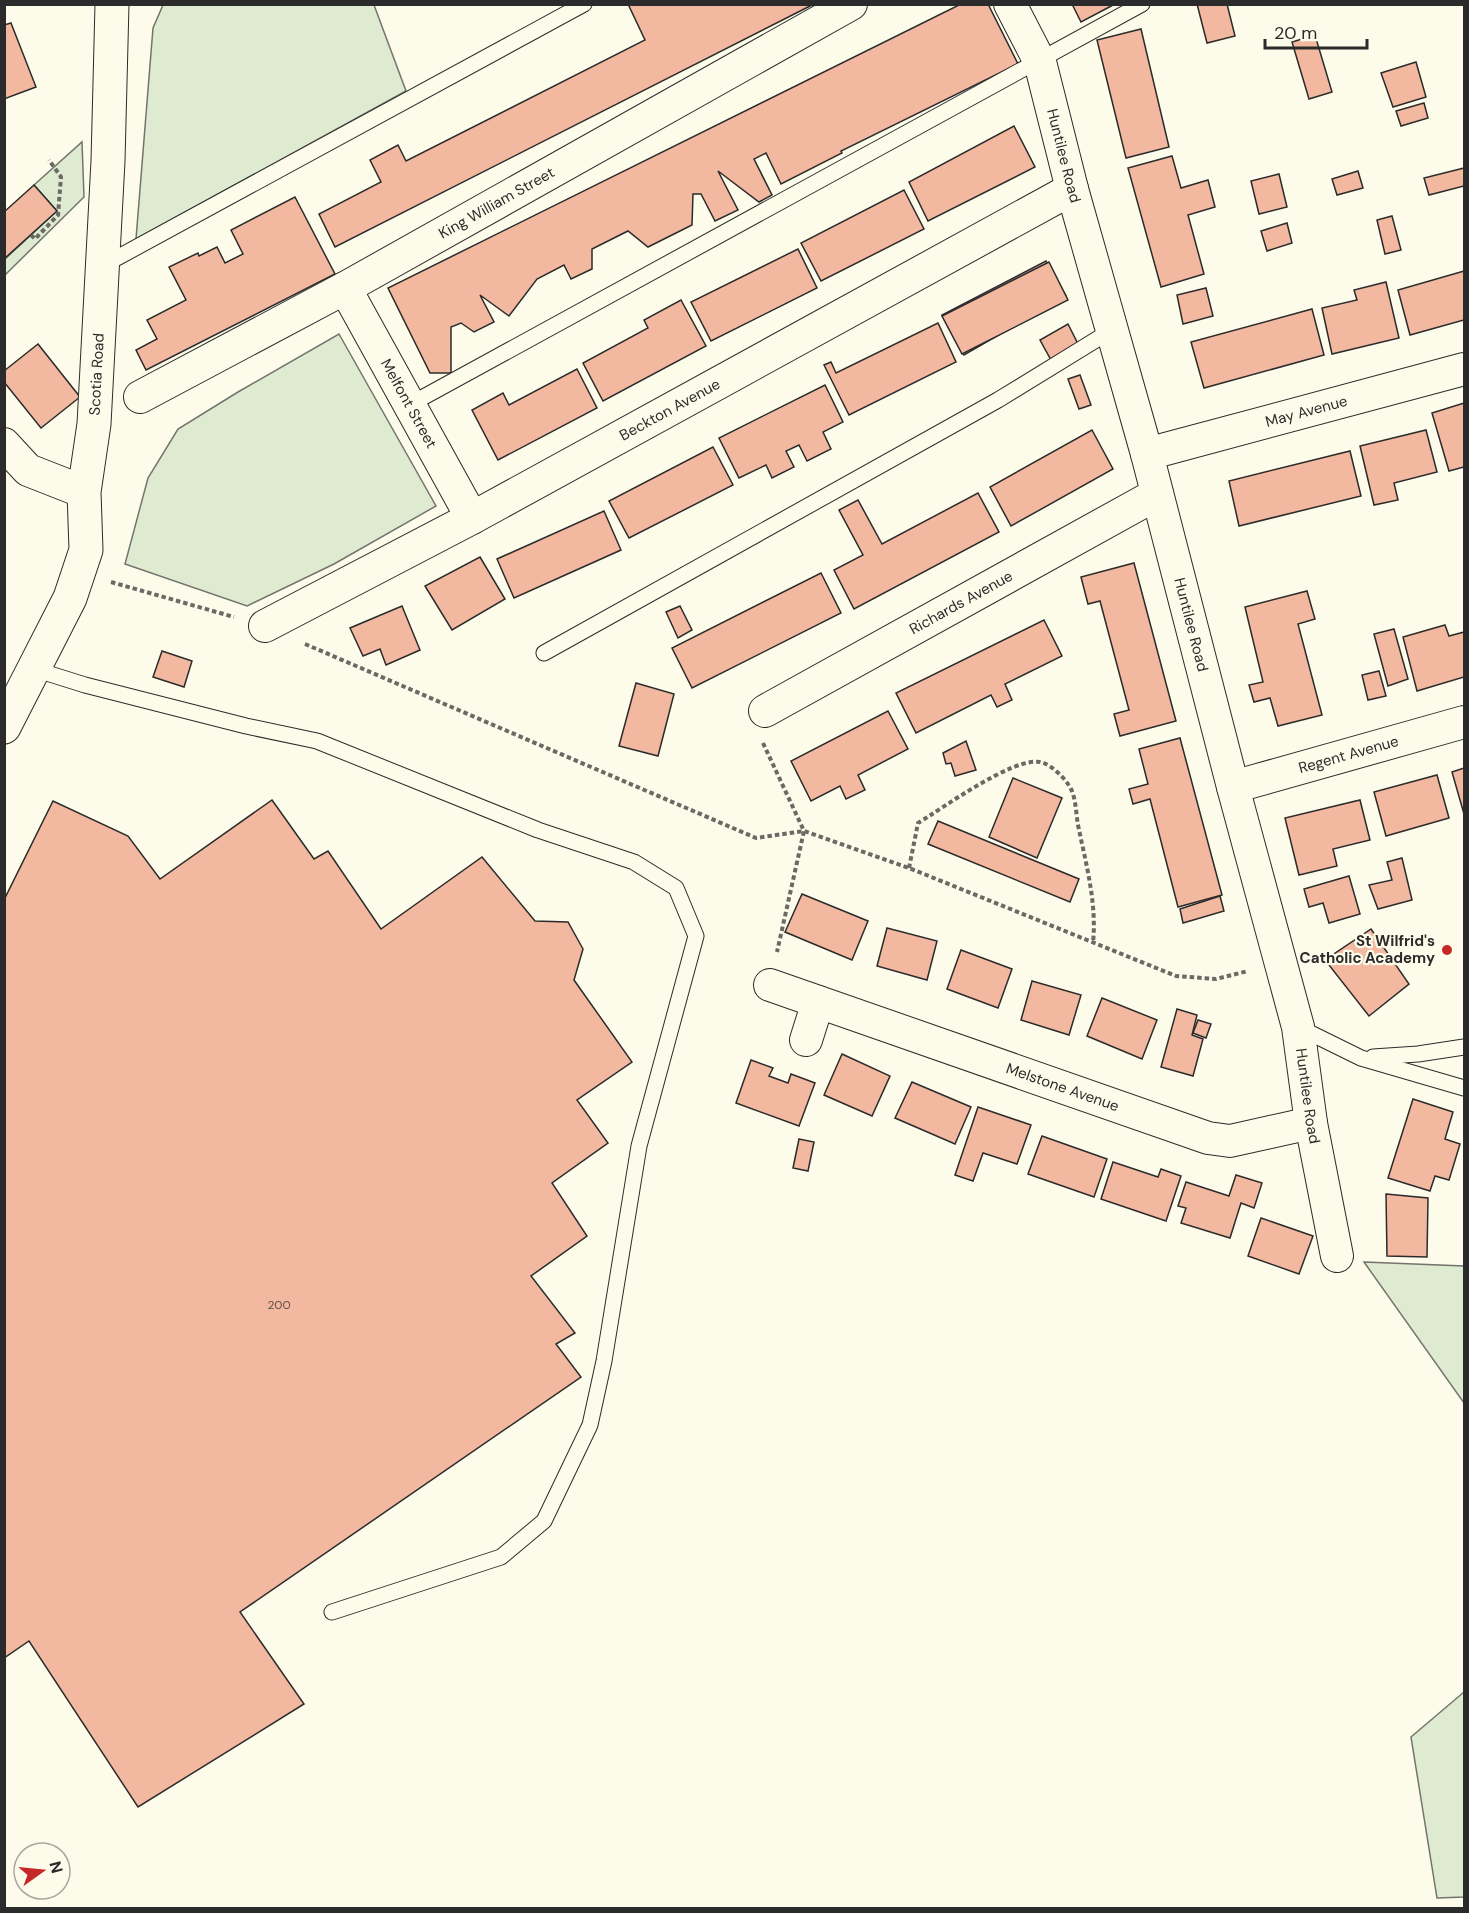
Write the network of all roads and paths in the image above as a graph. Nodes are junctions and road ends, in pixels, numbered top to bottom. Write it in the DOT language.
graph roads {
  1 [pos="112,4"];
  2 [pos="584,4"];
  3 [pos="851,4"];
  4 [pos="1010,4"];
  5 [pos="1142,4"];
  6 [pos="1040,62"];
  7 [pos="49,160"];
  8 [pos="1072,189"];
  9 [pos="31,235"];
  10 [pos="102,266"];
  11 [pos="345,288"];
  12 [pos="1112,330"];
  13 [pos="1464,369"];
  14 [pos="140,397"];
  15 [pos="409,405"];
  16 [pos="4,444"];
  17 [pos="1147,453"];
  18 [pos="84,492"];
  19 [pos="1157,494"];
  20 [pos="472,518"];
  21 [pos="79,573"];
  22 [pos="265,626"];
  23 [pos="544,653"];
  24 [pos="34,669"];
  25 [pos="765,711"];
  26 [pos="1464,722"];
  27 [pos="4,727"];
  28 [pos="1233,787"];
  29 [pos="804,831"];
  30 [pos="909,868"];
  31 [pos="1093,943"];
  32 [pos="1280,962"];
  33 [pos="770,985"];
  34 [pos="818,1002"];
  35 [pos="1298,1027"];
  36 [pos="806,1040"];
  37 [pos="1464,1047"];
  38 [pos="1361,1058"];
  39 [pos="1464,1088"];
  40 [pos="1311,1123"];
  41 [pos="1337,1256"];
  42 [pos="332,1612"];
  1 -- 10 [label="main road, Scotia Road"];
  2 -- 10 [label="lane"];
  3 -- 11 [label="street, King William Street"];
  4 -- 6 [label="street, Huntilee Road"];
  5 -- 6 [label="lane"];
  6 -- 8 [label="street, Huntilee Road"];
  6 -- 15 [label="lane"];
  7 -- 9 [label="path"];
  8 -- 12 [label="street, Huntilee Road"];
  8 -- 20 [label="street, Beckton Avenue"];
  10 -- 18 [label="main road, Scotia Road"];
  11 -- 14 [label="street, King William Street"];
  11 -- 15 [label="street, Melfont Street"];
  12 -- 17 [label="street, Huntilee Road"];
  12 -- 23 [label="lane"];
  13 -- 17 [label="street, May Avenue"];
  15 -- 20 [label="street, Melfont Street"];
  16 -- 18 [label="street"];
  17 -- 19 [label="street, Huntilee Road"];
  18 -- 21 [label="main road, Scotia Road"];
  19 -- 25 [label="street, Richards Avenue"];
  19 -- 28 [label="street, Huntilee Road"];
  20 -- 22 [label="street, Beckton Avenue"];
  21 -- 22 [label="path"];
  21 -- 24 [label="main road, Scotia Road"];
  22 -- 29 [label="path"];
  24 -- 27 [label="main road, Scotia Road"];
  24 -- 42 [label="lane"];
  25 -- 29 [label="path"];
  26 -- 28 [label="street, Regent Avenue"];
  28 -- 32 [label="street, Huntilee Road"];
  29 -- 30 [label="path"];
  29 -- 33 [label="path"];
  30 -- 31 [label="path"];
  30 -- 31 [label="path"];
  31 -- 32 [label="path"];
  32 -- 35 [label="street, Huntilee Road"];
  33 -- 34 [label="street, Melstone Avenue"];
  34 -- 36 [label="street"];
  34 -- 40 [label="street, Melstone Avenue"];
  35 -- 38 [label="lane"];
  35 -- 40 [label="street, Huntilee Road"];
  37 -- 38 [label="lane"];
  38 -- 39 [label="lane"];
  40 -- 41 [label="street, Huntilee Road"];
}
